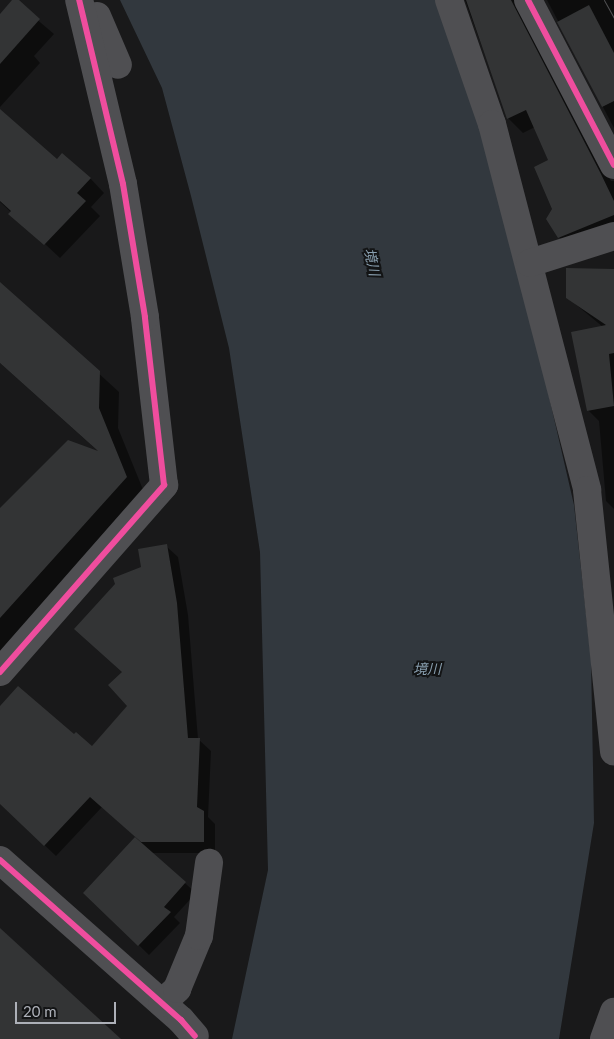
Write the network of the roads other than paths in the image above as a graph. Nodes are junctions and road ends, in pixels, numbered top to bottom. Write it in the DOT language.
graph roads {
  1 [pos="79,0"];
  2 [pos="91,0"];
  3 [pos="449,0"];
  4 [pos="528,0"];
  5 [pos="118,65"];
  6 [pos="614,165"];
  7 [pos="614,236"];
  8 [pos="530,263"];
  9 [pos="0,672"];
  10 [pos="614,752"];
  11 [pos="0,860"];
  12 [pos="209,863"];
  13 [pos="162,1003"];
  14 [pos="614,1012"];
  15 [pos="194,1036"];
  16 [pos="604,1039"];
  1 -- 9 [label="street"];
  2 -- 5 [label="street"];
  3 -- 8 [label="street"];
  4 -- 6 [label="street"];
  7 -- 8 [label="street"];
  8 -- 10 [label="street"];
  11 -- 13 [label="street"];
  12 -- 13 [label="street"];
  13 -- 15 [label="street"];
  14 -- 16 [label="street"];
}
